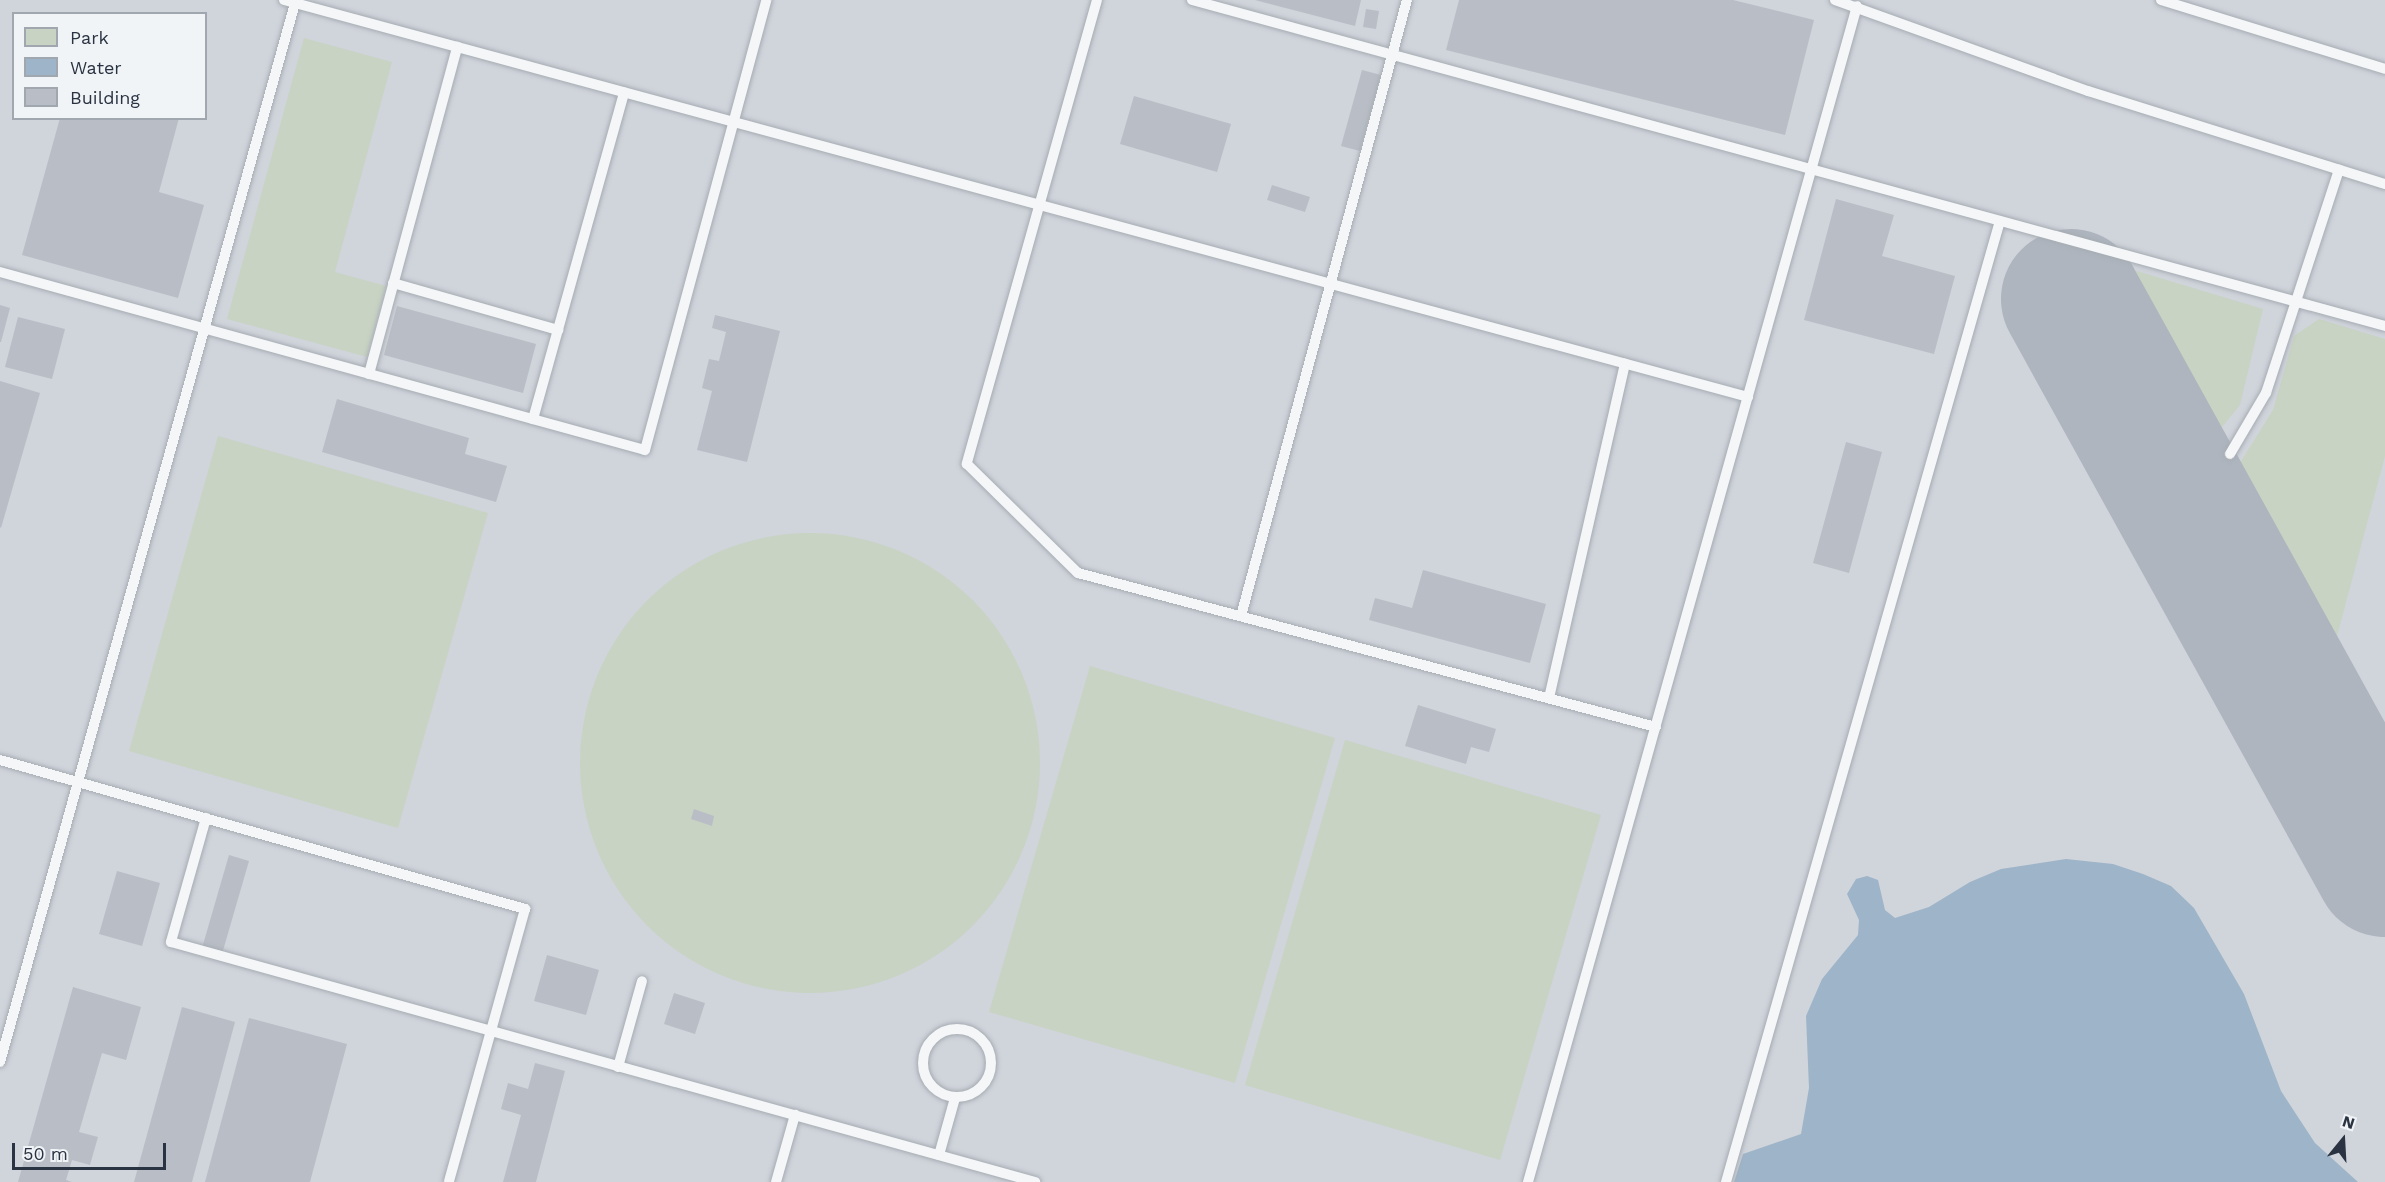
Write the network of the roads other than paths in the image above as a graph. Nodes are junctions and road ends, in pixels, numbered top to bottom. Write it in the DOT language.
graph roads {
  1 [pos="766,0"];
  2 [pos="1097,0"];
  3 [pos="1192,0"];
  4 [pos="1407,0"];
  5 [pos="1835,0"];
  6 [pos="2161,0"];
  7 [pos="292,1"];
  8 [pos="1857,6"];
  9 [pos="456,47"];
  10 [pos="1392,55"];
  11 [pos="2385,69"];
  12 [pos="624,92"];
  13 [pos="733,122"];
  14 [pos="1811,169"];
  15 [pos="2339,170"];
  16 [pos="2385,184"];
  17 [pos="1039,205"];
  18 [pos="2000,220"];
  19 [pos="0,272"];
  20 [pos="393,283"];
  21 [pos="1330,284"];
  22 [pos="2296,301"];
  23 [pos="2385,326"];
  24 [pos="204,328"];
  25 [pos="558,330"];
  26 [pos="1625,364"];
  27 [pos="369,374"];
  28 [pos="1748,397"];
  29 [pos="533,419"];
  30 [pos="2230,454"];
  31 [pos="1241,616"];
  32 [pos="1549,698"];
  33 [pos="1656,727"];
  34 [pos="0,760"];
  35 [pos="78,782"];
  36 [pos="206,818"];
  37 [pos="642,981"];
  38 [pos="490,1031"];
  39 [pos="0,1062"];
  40 [pos="618,1067"];
  41 [pos="955,1098"];
  42 [pos="795,1115"];
  43 [pos="939,1155"];
  44 [pos="449,1182"];
  45 [pos="776,1182"];
  46 [pos="1035,1182"];
  47 [pos="1528,1182"];
  48 [pos="1726,1182"];
  1 -- 13 [label="lane"];
  2 -- 17 [label="lane"];
  3 -- 10 [label="lane"];
  4 -- 10 [label="lane"];
  5 -- 8 [label="lane"];
  6 -- 11 [label="lane"];
  7 -- 9 [label="lane"];
  7 -- 24 [label="lane"];
  8 -- 14 [label="lane"];
  8 -- 15 [label="lane"];
  9 -- 12 [label="lane"];
  9 -- 20 [label="lane"];
  10 -- 14 [label="lane"];
  10 -- 21 [label="lane"];
  12 -- 13 [label="lane"];
  12 -- 25 [label="lane"];
  13 -- 17 [label="lane"];
  13 -- 29 [label="lane"];
  14 -- 18 [label="lane"];
  14 -- 28 [label="lane"];
  15 -- 16 [label="lane"];
  15 -- 22 [label="lane"];
  17 -- 21 [label="lane"];
  17 -- 31 [label="lane"];
  18 -- 22 [label="lane"];
  18 -- 48 [label="lane"];
  19 -- 24 [label="lane"];
  20 -- 25 [label="lane"];
  20 -- 27 [label="lane"];
  21 -- 26 [label="lane"];
  21 -- 31 [label="lane"];
  22 -- 23 [label="lane"];
  22 -- 30 [label="lane"];
  24 -- 27 [label="lane"];
  24 -- 35 [label="lane"];
  25 -- 29 [label="lane"];
  26 -- 28 [label="lane"];
  26 -- 32 [label="lane"];
  27 -- 29 [label="lane"];
  28 -- 33 [label="lane"];
  31 -- 32 [label="lane"];
  32 -- 33 [label="lane"];
  33 -- 47 [label="lane"];
  34 -- 35 [label="lane"];
  35 -- 36 [label="lane"];
  35 -- 39 [label="lane"];
  36 -- 38 [label="lane"];
  36 -- 38 [label="lane"];
  37 -- 40 [label="lane"];
  38 -- 40 [label="lane"];
  38 -- 44 [label="lane"];
  40 -- 42 [label="lane"];
  41 -- 41 [label="lane"];
  41 -- 43 [label="lane"];
  42 -- 43 [label="lane"];
  42 -- 45 [label="lane"];
  43 -- 46 [label="lane"];
}
